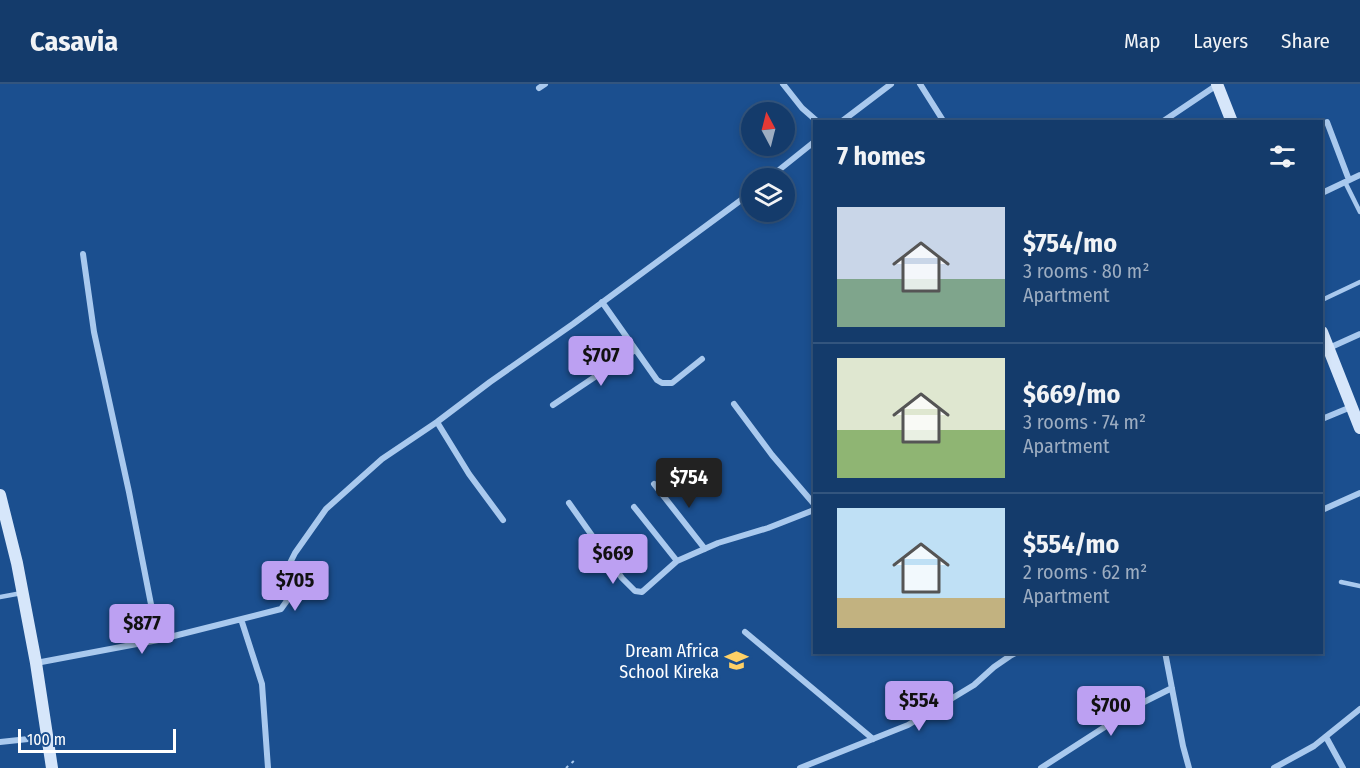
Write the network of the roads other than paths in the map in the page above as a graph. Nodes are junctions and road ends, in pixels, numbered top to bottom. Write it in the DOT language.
graph roads {
  1 [pos="783,84"];
  2 [pos="891,84"];
  3 [pos="920,84"];
  4 [pos="1217,85"];
  5 [pos="816,120"];
  6 [pos="844,120"];
  7 [pos="943,120"];
  8 [pos="1165,120"];
  9 [pos="1231,120"];
  10 [pos="1327,122"];
  11 [pos="813,143"];
  12 [pos="782,168"];
  13 [pos="1360,175"];
  14 [pos="1347,181"];
  15 [pos="1323,193"];
  16 [pos="741,200"];
  17 [pos="1360,212"];
  18 [pos="83,254"];
  19 [pos="1360,282"];
  20 [pos="1323,300"];
  21 [pos="602,302"];
  22 [pos="1360,334"];
  23 [pos="1323,335"];
  24 [pos="1328,349"];
  25 [pos="635,350"];
  26 [pos="702,359"];
  27 [pos="553,405"];
  28 [pos="734,405"];
  29 [pos="1352,407"];
  30 [pos="1323,419"];
  31 [pos="437,422"];
  32 [pos="1360,428"];
  33 [pos="654,484"];
  34 [pos="1360,493"];
  35 [pos="0,495"];
  36 [pos="569,503"];
  37 [pos="813,503"];
  38 [pos="634,507"];
  39 [pos="813,510"];
  40 [pos="1323,510"];
  41 [pos="503,520"];
  42 [pos="705,549"];
  43 [pos="677,561"];
  44 [pos="1341,582"];
  45 [pos="1360,586"];
  46 [pos="22,592"];
  47 [pos="0,597"];
  48 [pos="241,619"];
  49 [pos="746,632"];
  50 [pos="158,640"];
  51 [pos="1009,654"];
  52 [pos="1165,654"];
  53 [pos="36,663"];
  54 [pos="1172,688"];
  55 [pos="1360,709"];
  56 [pos="47,737"];
  57 [pos="1326,737"];
  58 [pos="873,739"];
  59 [pos="0,742"];
  60 [pos="52,768"];
  61 [pos="268,768"];
  62 [pos="800,768"];
  63 [pos="1041,768"];
  64 [pos="1189,768"];
  65 [pos="1274,768"];
  66 [pos="1343,768"];
  1 -- 5 [label="street"];
  2 -- 6 [label="street"];
  3 -- 7 [label="street"];
  4 -- 8 [label="street"];
  4 -- 9 [label="street"];
  10 -- 14 [label="street"];
  11 -- 12 [label="street"];
  13 -- 14 [label="street"];
  14 -- 15 [label="street"];
  14 -- 17 [label="lane"];
  16 -- 21 [label="street"];
  18 -- 50 [label="street"];
  19 -- 20 [label="lane"];
  21 -- 25 [label="street"];
  21 -- 31 [label="street"];
  22 -- 24 [label="street"];
  23 -- 24 [label="street"];
  24 -- 29 [label="street"];
  25 -- 26 [label="street"];
  25 -- 27 [label="street"];
  28 -- 37 [label="street"];
  29 -- 30 [label="street"];
  29 -- 32 [label="street"];
  31 -- 41 [label="street"];
  31 -- 48 [label="street"];
  33 -- 42 [label="street"];
  34 -- 40 [label="street"];
  35 -- 46 [label="street"];
  36 -- 43 [label="street"];
  38 -- 43 [label="street"];
  39 -- 42 [label="street"];
  42 -- 43 [label="street"];
  44 -- 45 [label="lane"];
  46 -- 47 [label="lane"];
  46 -- 53 [label="street"];
  48 -- 50 [label="street"];
  48 -- 61 [label="street"];
  49 -- 58 [label="street"];
  50 -- 53 [label="street"];
  51 -- 58 [label="street"];
  52 -- 54 [label="street"];
  53 -- 56 [label="street"];
  54 -- 63 [label="street"];
  54 -- 64 [label="street"];
  55 -- 57 [label="street"];
  56 -- 59 [label="street"];
  56 -- 60 [label="street"];
  57 -- 65 [label="street"];
  57 -- 66 [label="street"];
  58 -- 62 [label="street"];
}
